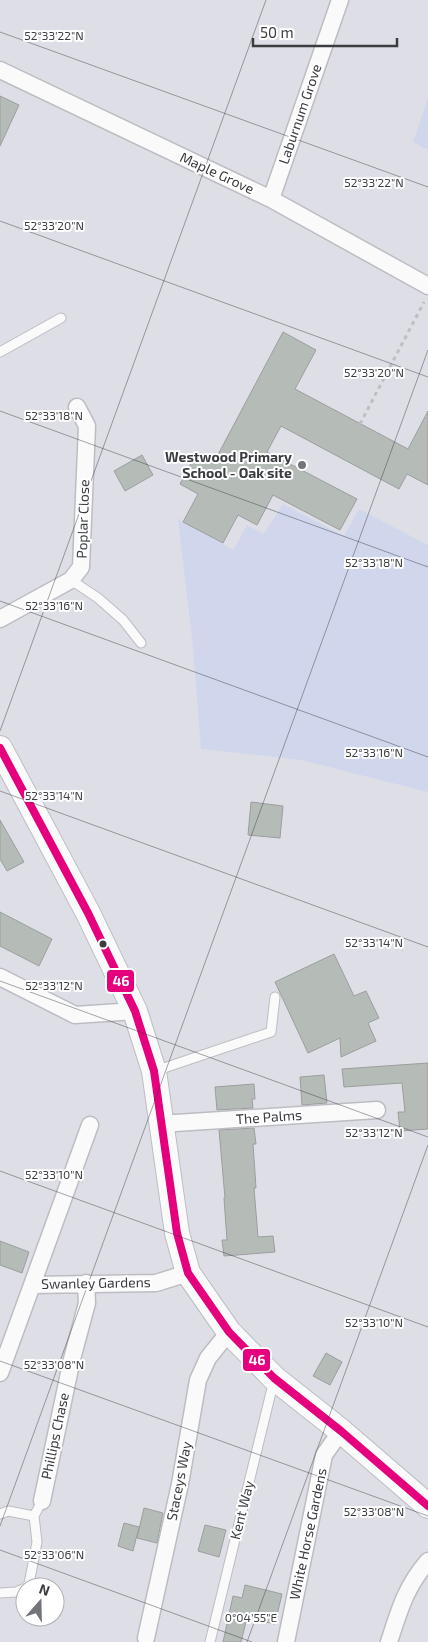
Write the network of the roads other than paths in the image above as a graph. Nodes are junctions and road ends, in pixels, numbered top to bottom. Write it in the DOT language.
graph roads {
  1 [pos="340,0"];
  2 [pos="0,70"];
  3 [pos="271,199"];
  4 [pos="427,293"];
  5 [pos="61,318"];
  6 [pos="0,352"];
  7 [pos="77,407"];
  8 [pos="71,580"];
  9 [pos="0,619"];
  10 [pos="141,643"];
  11 [pos="0,748"];
  12 [pos="0,977"];
  13 [pos="275,998"];
  14 [pos="135,1011"];
  15 [pos="154,1072"];
  16 [pos="377,1110"];
  17 [pos="160,1124"];
  18 [pos="90,1125"];
  19 [pos="188,1273"];
  20 [pos="32,1284"];
  21 [pos="86,1284"];
  22 [pos="229,1332"];
  23 [pos="0,1372"];
  24 [pos="274,1378"];
  25 [pos="341,1431"];
  26 [pos="42,1501"];
  27 [pos="428,1506"];
  28 [pos="0,1514"];
  29 [pos="34,1516"];
  30 [pos="428,1561"];
  31 [pos="30,1577"];
  32 [pos="15,1592"];
  33 [pos="0,1593"];
  34 [pos="146,1638"];
  35 [pos="210,1642"];
  36 [pos="286,1642"];
  37 [pos="390,1642"];
  1 -- 3 [label="street, Laburnum Grove"];
  2 -- 3 [label="street, Maple Grove"];
  3 -- 4 [label="street, Maple Grove"];
  5 -- 6 [label="lane"];
  7 -- 8 [label="street, Poplar Close"];
  8 -- 9 [label="street"];
  8 -- 10 [label="lane"];
  11 -- 14 [label="main road"];
  12 -- 14 [label="street"];
  13 -- 15 [label="lane"];
  14 -- 15 [label="main road"];
  15 -- 17 [label="main road"];
  16 -- 17 [label="street, The Palms"];
  17 -- 19 [label="main road"];
  18 -- 20 [label="street, Swanley Gardens"];
  19 -- 21 [label="street, Swanley Gardens"];
  19 -- 22 [label="main road"];
  20 -- 21 [label="street, Swanley Gardens"];
  20 -- 23 [label="street, Swanley Gardens"];
  21 -- 26 [label="street, Phillips Chase"];
  22 -- 24 [label="main road"];
  22 -- 34 [label="street, Staceys Way"];
  24 -- 25 [label="main road"];
  24 -- 35 [label="lane, Kent Way"];
  25 -- 27 [label="main road"];
  25 -- 36 [label="street, White Horse Gardens"];
  26 -- 29 [label="lane"];
  28 -- 29 [label="lane"];
  29 -- 31 [label="lane"];
  30 -- 37 [label="street"];
  32 -- 33 [label="lane"];
}
